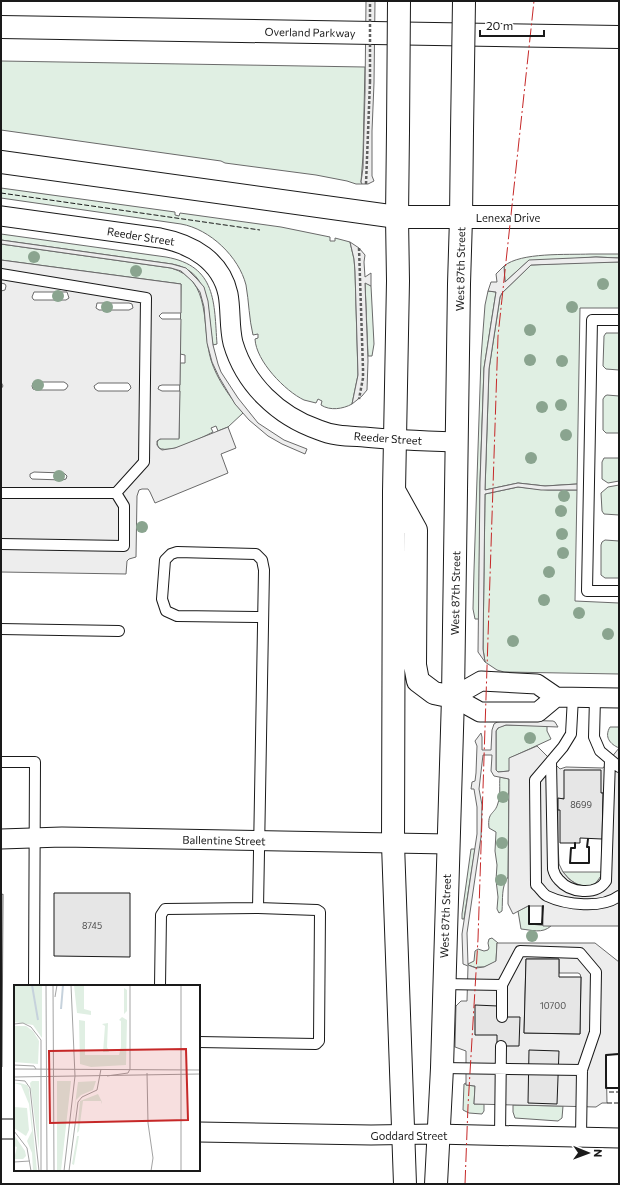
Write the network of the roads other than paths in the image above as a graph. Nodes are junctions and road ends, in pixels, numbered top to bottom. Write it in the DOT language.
graph roads {
  1 [pos="399,1"];
  2 [pos="464,1"];
  3 [pos="1,27"];
  4 [pos="619,37"];
  5 [pos="1,162"];
  6 [pos="1,216"];
  7 [pos="398,217"];
  8 [pos="619,217"];
  9 [pos="461,218"];
  10 [pos="1,274"];
  11 [pos="619,320"];
  12 [pos="395,440"];
  13 [pos="458,442"];
  14 [pos="394,491"];
  15 [pos="1,493"];
  16 [pos="116,493"];
  17 [pos="1,544"];
  18 [pos="619,591"];
  19 [pos="264,617"];
  20 [pos="1,629"];
  21 [pos="119,631"];
  22 [pos="453,697"];
  23 [pos="565,697"];
  24 [pos="595,698"];
  25 [pos="619,698"];
  26 [pos="610,760"];
  27 [pos="551,761"];
  28 [pos="1,762"];
  29 [pos="619,767"];
  30 [pos="34,838"];
  31 [pos="1,839"];
  32 [pos="260,841"];
  33 [pos="393,844"];
  34 [pos="448,844"];
  35 [pos="619,896"];
  36 [pos="258,908"];
  37 [pos="443,984"];
  38 [pos="34,985"];
  39 [pos="160,985"];
  40 [pos="502,985"];
  41 [pos="502,1017"];
  42 [pos="200,1042"];
  43 [pos="501,1046"];
  44 [pos="442,1068"];
  45 [pos="501,1069"];
  46 [pos="582,1070"];
  47 [pos="1,1129"];
  48 [pos="14,1129"];
  49 [pos="200,1132"];
  50 [pos="402,1135"];
  51 [pos="438,1135"];
  52 [pos="500,1136"];
  53 [pos="581,1137"];
  54 [pos="619,1138"];
  55 [pos="405,1184"];
  56 [pos="436,1184"];
  1 -- 7 [label="main road, bridge"];
  2 -- 9 [label="main road, West 87th Street, bridge"];
  3 -- 4 [label="main road, Overland Parkway"];
  5 -- 7 [label="main road, Lenexa Drive"];
  6 -- 12 [label="street, Reeder Street"];
  7 -- 9 [label="main road, Lenexa Drive"];
  7 -- 12 [label="main road"];
  8 -- 9 [label="main road, Lenexa Drive"];
  9 -- 13 [label="main road, West 87th Street"];
  10 -- 16 [label="lane"];
  11 -- 18 [label="lane"];
  12 -- 13 [label="street, Reeder Street"];
  12 -- 14 [label="main road"];
  13 -- 22 [label="main road, West 87th Street"];
  14 -- 22 [label="main road"];
  14 -- 33 [label="main road"];
  15 -- 16 [label="lane"];
  16 -- 17 [label="lane"];
  19 -- 19 [label="lane"];
  19 -- 32 [label="lane"];
  20 -- 21 [label="lane"];
  22 -- 23 [label="street"];
  22 -- 23 [label="street"];
  22 -- 34 [label="main road, West 87th Street"];
  23 -- 24 [label="street"];
  23 -- 27 [label="lane"];
  24 -- 25 [label="street"];
  24 -- 26 [label="lane"];
  26 -- 27 [label="lane"];
  26 -- 29 [label="lane"];
  27 -- 35 [label="lane"];
  28 -- 30 [label="lane"];
  30 -- 31 [label="street, Ballentine Street"];
  30 -- 32 [label="street, Ballentine Street"];
  30 -- 38 [label="lane"];
  32 -- 33 [label="street, Ballentine Street"];
  32 -- 36 [label="lane"];
  33 -- 34 [label="street, Ballentine Street"];
  33 -- 50 [label="main road"];
  34 -- 37 [label="main road, West 87th Street"];
  36 -- 39 [label="lane"];
  36 -- 42 [label="lane"];
  37 -- 40 [label="lane"];
  37 -- 44 [label="main road, West 87th Street"];
  40 -- 41 [label="lane"];
  40 -- 46 [label="lane"];
  43 -- 45 [label="lane"];
  44 -- 45 [label="lane"];
  44 -- 51 [label="main road, West 87th Street"];
  45 -- 46 [label="lane"];
  45 -- 52 [label="lane"];
  46 -- 53 [label="lane"];
  47 -- 48 [label="street"];
  49 -- 50 [label="street, Goddard Street"];
  50 -- 51 [label="street, Goddard Street"];
  50 -- 55 [label="main road"];
  51 -- 52 [label="street, Goddard Street"];
  51 -- 56 [label="main road, West 87th Street"];
  52 -- 53 [label="street, Goddard Street"];
  53 -- 54 [label="street, Goddard Street"];
}
